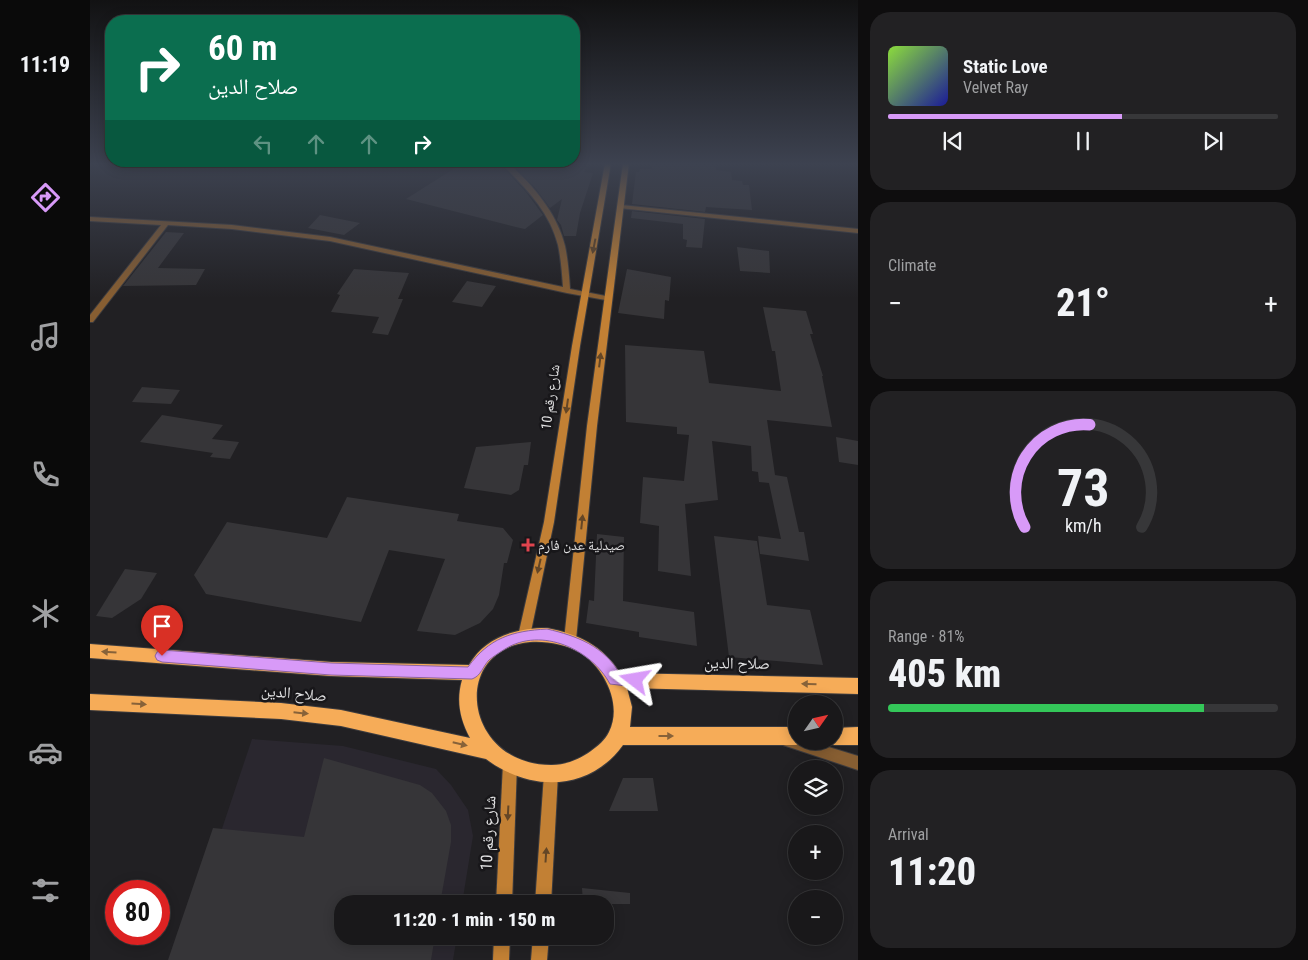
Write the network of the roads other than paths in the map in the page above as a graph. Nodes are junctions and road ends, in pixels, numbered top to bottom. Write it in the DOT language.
graph roads {
  1 [pos="621,207"];
  2 [pos="545,208"];
  3 [pos="600,208"];
  4 [pos="629,208"];
  5 [pos="90,219"];
  6 [pos="166,224"];
  7 [pos="858,231"];
  8 [pos="567,292"];
  9 [pos="584,295"];
  10 [pos="608,299"];
  11 [pos="90,320"];
  12 [pos="524,636"];
  13 [pos="570,640"];
  14 [pos="90,651"];
  15 [pos="472,673"];
  16 [pos="616,680"];
  17 [pos="858,686"];
  18 [pos="90,702"];
  19 [pos="618,736"];
  20 [pos="772,736"];
  21 [pos="788,736"];
  22 [pos="843,736"];
  23 [pos="858,736"];
  24 [pos="490,751"];
  25 [pos="858,763"];
  26 [pos="510,764"];
  27 [pos="551,774"];
  28 [pos="504,895"];
  29 [pos="544,895"];
  30 [pos="502,945"];
  31 [pos="540,945"];
  32 [pos="501,960"];
  33 [pos="539,960"];
  1 -- 10 [label="main road"];
  2 -- 8 [label="street"];
  3 -- 9 [label="main road, شارع رقم 10, one-way"];
  4 -- 7 [label="street"];
  5 -- 6 [label="street"];
  6 -- 8 [label="street"];
  6 -- 11 [label="street"];
  8 -- 9 [label="street"];
  9 -- 10 [label="street"];
  9 -- 12 [label="main road, شارع رقم 10, one-way"];
  13 -- 10 [label="main road, one-way"];
  12 -- 13 [label="highway"];
  12 -- 15 [label="highway"];
  13 -- 16 [label="highway"];
  15 -- 14 [label="highway, صلاح الدين, one-way"];
  15 -- 24 [label="highway"];
  17 -- 16 [label="highway, صلاح الدين, one-way"];
  16 -- 19 [label="highway"];
  18 -- 24 [label="highway, صلاح الدين, one-way"];
  19 -- 20 [label="highway, one-way"];
  19 -- 27 [label="highway"];
  20 -- 21 [label="highway"];
  20 -- 25 [label="street"];
  22 -- 23 [label="highway"];
  24 -- 26 [label="highway"];
  26 -- 27 [label="highway"];
  26 -- 28 [label="main road, شارع رقم 10, one-way"];
  29 -- 27 [label="main road, one-way"];
  30 -- 32 [label="main road"];
  31 -- 33 [label="main road"];
}
